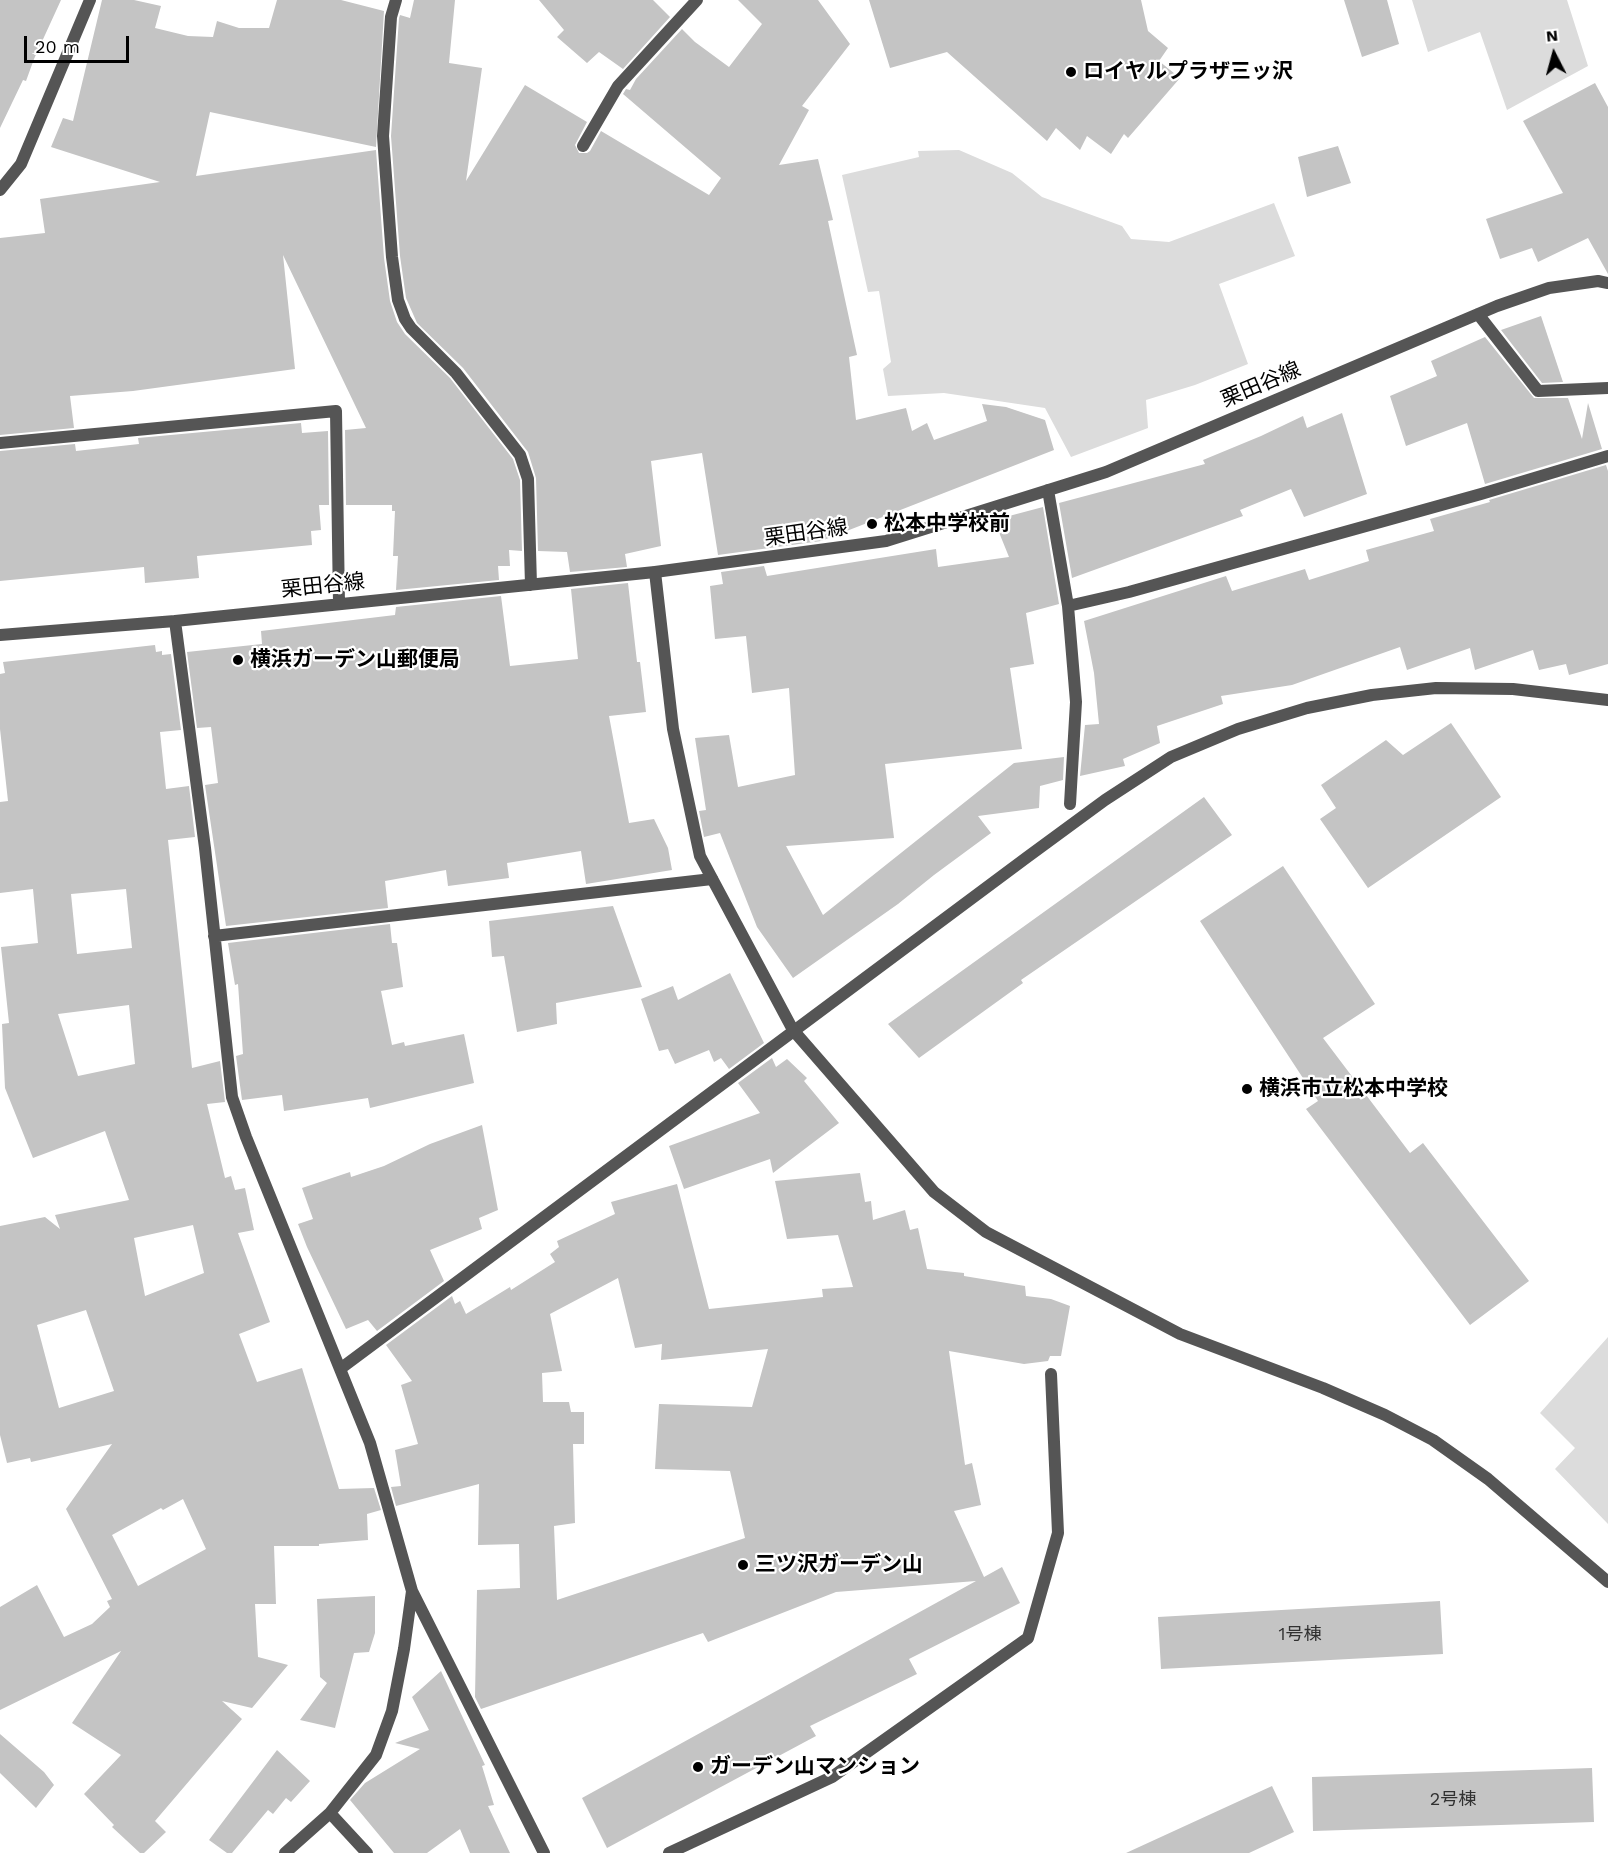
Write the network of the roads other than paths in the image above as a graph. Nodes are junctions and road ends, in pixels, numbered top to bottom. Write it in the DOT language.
graph roads {
  1 [pos="90,0"];
  2 [pos="396,0"];
  3 [pos="697,0"];
  4 [pos="583,146"];
  5 [pos="0,190"];
  6 [pos="1608,283"];
  7 [pos="1478,314"];
  8 [pos="1608,388"];
  9 [pos="0,443"];
  10 [pos="1608,456"];
  11 [pos="1048,490"];
  12 [pos="655,572"];
  13 [pos="531,585"];
  14 [pos="339,604"];
  15 [pos="1068,606"];
  16 [pos="175,621"];
  17 [pos="0,635"];
  18 [pos="1608,700"];
  19 [pos="1070,804"];
  20 [pos="712,879"];
  21 [pos="214,936"];
  22 [pos="793,1030"];
  23 [pos="340,1369"];
  24 [pos="1051,1374"];
  25 [pos="1608,1582"];
  26 [pos="412,1591"];
  27 [pos="330,1814"];
  28 [pos="285,1853"];
  29 [pos="367,1853"];
  30 [pos="544,1853"];
  31 [pos="669,1853"];
  1 -- 5 [label="street"];
  2 -- 13 [label="street"];
  3 -- 4 [label="street"];
  6 -- 7 [label="street, 栗田谷線"];
  7 -- 8 [label="street"];
  7 -- 11 [label="street, 栗田谷線"];
  9 -- 14 [label="street"];
  10 -- 15 [label="street"];
  11 -- 12 [label="street, 栗田谷線"];
  11 -- 15 [label="street"];
  12 -- 13 [label="street, 栗田谷線"];
  12 -- 20 [label="street"];
  13 -- 14 [label="street, 栗田谷線"];
  14 -- 16 [label="street, 栗田谷線"];
  15 -- 19 [label="street"];
  16 -- 17 [label="street, 栗田谷線"];
  16 -- 21 [label="street"];
  18 -- 22 [label="street"];
  20 -- 21 [label="street"];
  20 -- 22 [label="street"];
  21 -- 23 [label="street"];
  22 -- 23 [label="street"];
  22 -- 25 [label="street"];
  23 -- 26 [label="street"];
  24 -- 31 [label="street"];
  26 -- 27 [label="street"];
  26 -- 30 [label="street"];
  27 -- 28 [label="street"];
  27 -- 29 [label="street"];
}
